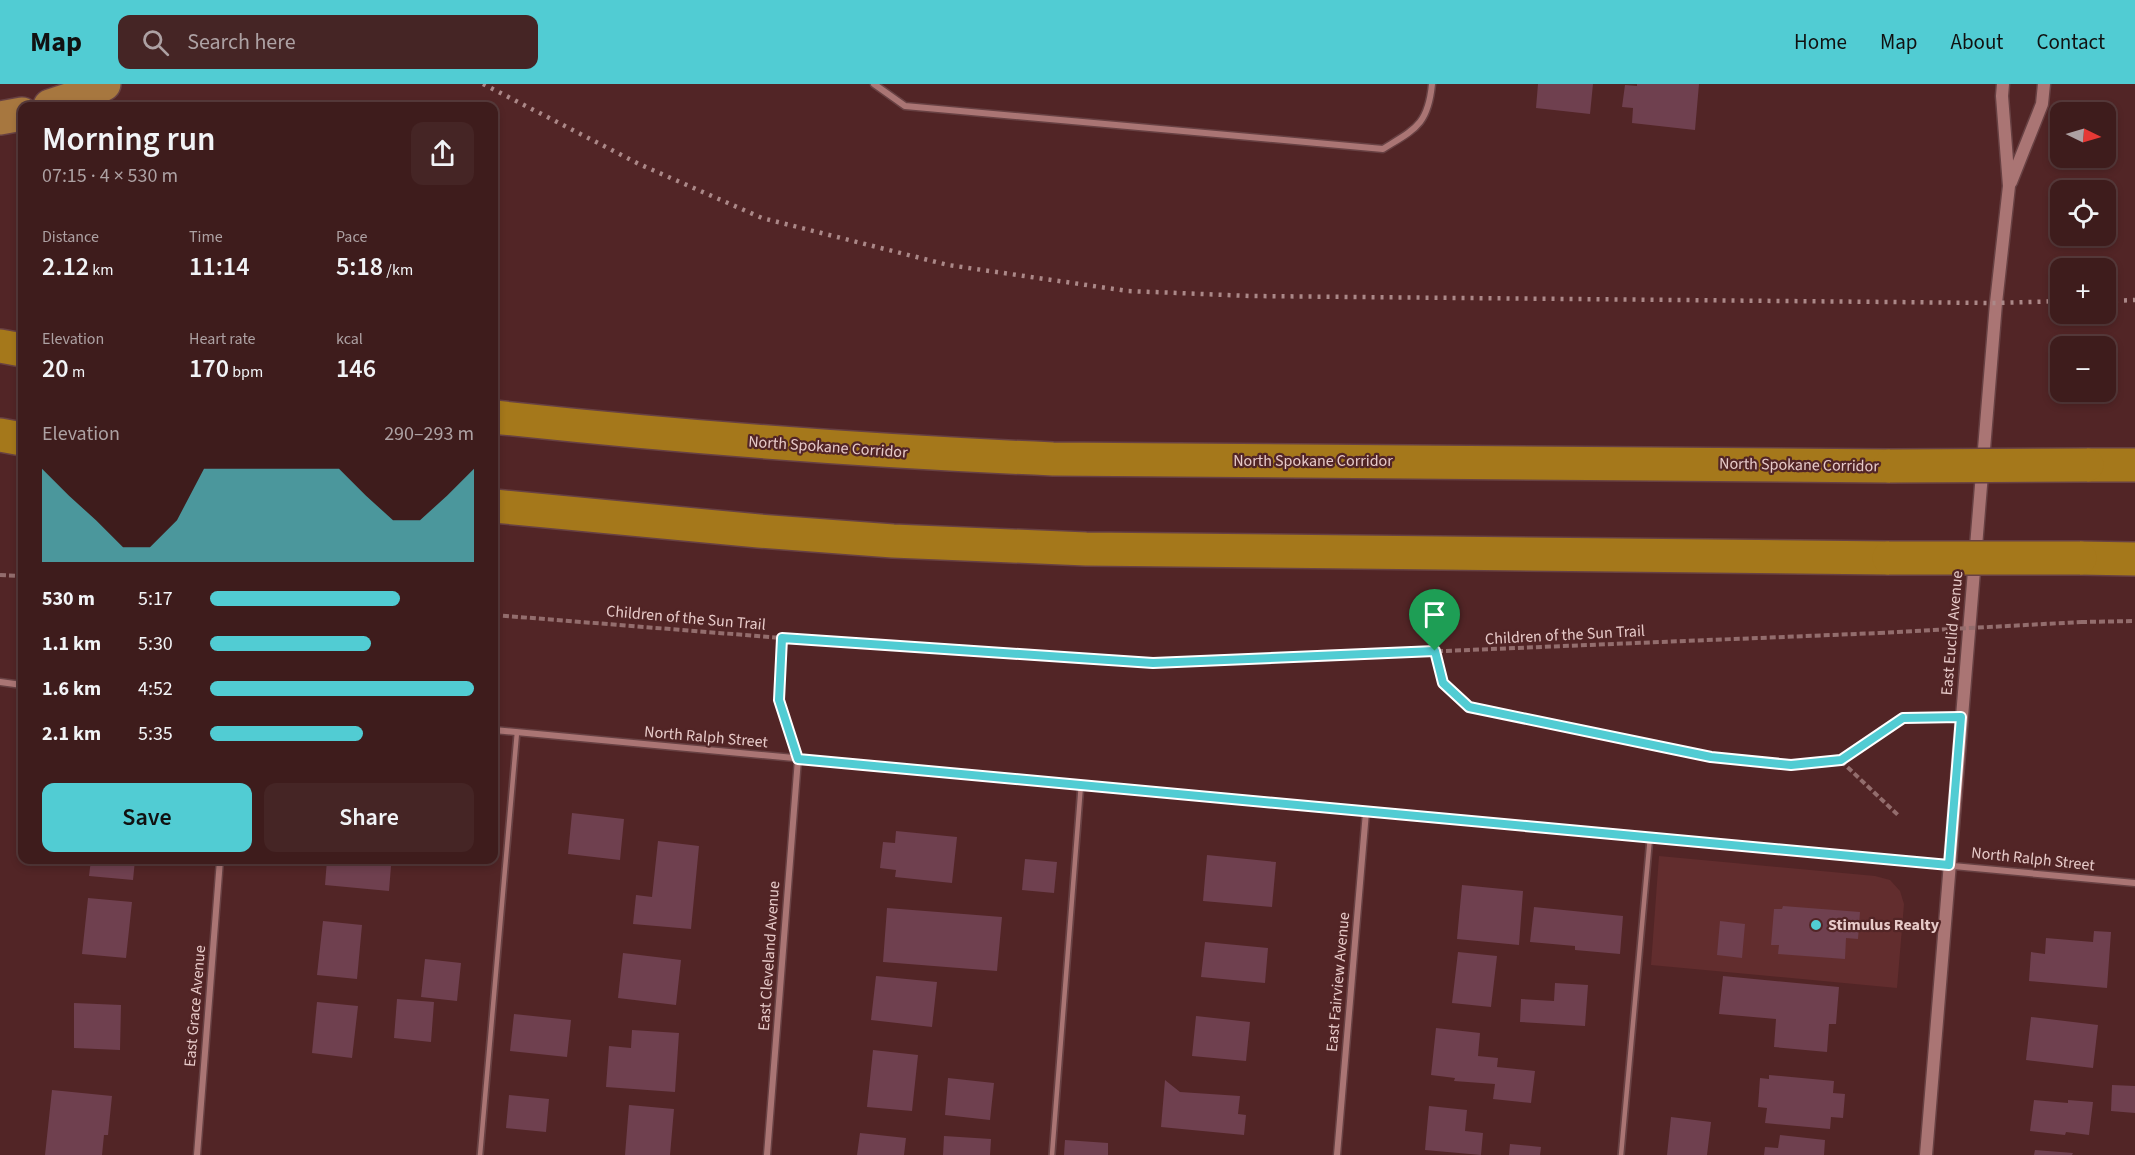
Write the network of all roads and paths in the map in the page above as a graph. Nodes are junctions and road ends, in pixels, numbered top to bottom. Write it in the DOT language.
graph roads {
  1 [pos="104,84"];
  2 [pos="874,84"];
  3 [pos="1432,84"];
  4 [pos="2003,84"];
  5 [pos="2044,84"];
  6 [pos="62,102"];
  7 [pos="18,115"];
  8 [pos="0,118"];
  9 [pos="2009,186"];
  10 [pos="0,346"];
  11 [pos="18,349"];
  12 [pos="498,417"];
  13 [pos="0,435"];
  14 [pos="18,438"];
  15 [pos="2135,465"];
  16 [pos="498,506"];
  17 [pos="2135,559"];
  18 [pos="0,575"];
  19 [pos="18,576"];
  20 [pos="498,615"];
  21 [pos="2135,621"];
  22 [pos="782,638"];
  23 [pos="1435,651"];
  24 [pos="0,682"];
  25 [pos="18,684"];
  26 [pos="1961,717"];
  27 [pos="498,730"];
  28 [pos="517,732"];
  29 [pos="798,759"];
  30 [pos="1841,760"];
  31 [pos="1081,784"];
  32 [pos="1366,812"];
  33 [pos="1899,816"];
  34 [pos="1650,837"];
  35 [pos="220,864"];
  36 [pos="1949,865"];
  37 [pos="2135,883"];
  38 [pos="197,1155"];
  39 [pos="480,1155"];
  40 [pos="767,1155"];
  41 [pos="1053,1155"];
  42 [pos="1337,1155"];
  43 [pos="1621,1155"];
  44 [pos="1926,1155"];
  1 -- 6 [label="main road"];
  2 -- 3 [label="street"];
  4 -- 9 [label="main road, East Euclid Avenue"];
  5 -- 9 [label="main road, East Euclid Avenue"];
  7 -- 8 [label="main road"];
  9 -- 26 [label="main road, East Euclid Avenue"];
  10 -- 11 [label="highway"];
  12 -- 15 [label="highway, North Spokane Corridor, bridge"];
  13 -- 14 [label="highway"];
  16 -- 17 [label="highway, bridge"];
  18 -- 19 [label="path"];
  20 -- 22 [label="path, Children of the Sun Trail"];
  21 -- 23 [label="path, Children of the Sun Trail, bridge"];
  22 -- 23 [label="path, Children of the Sun Trail"];
  22 -- 29 [label="path"];
  23 -- 30 [label="path"];
  24 -- 25 [label="street"];
  26 -- 30 [label="path"];
  26 -- 36 [label="main road, East Euclid Avenue"];
  27 -- 28 [label="street, North Ralph Street"];
  28 -- 29 [label="street, North Ralph Street"];
  28 -- 39 [label="lane"];
  29 -- 31 [label="street, North Ralph Street"];
  29 -- 40 [label="street, East Cleveland Avenue"];
  30 -- 33 [label="path"];
  31 -- 32 [label="street, North Ralph Street"];
  31 -- 41 [label="lane"];
  32 -- 34 [label="street, North Ralph Street"];
  32 -- 42 [label="street, East Fairview Avenue"];
  34 -- 36 [label="street, North Ralph Street"];
  34 -- 43 [label="lane"];
  35 -- 38 [label="street, East Grace Avenue"];
  36 -- 37 [label="street, North Ralph Street"];
  36 -- 44 [label="main road, East Euclid Avenue"];
}
